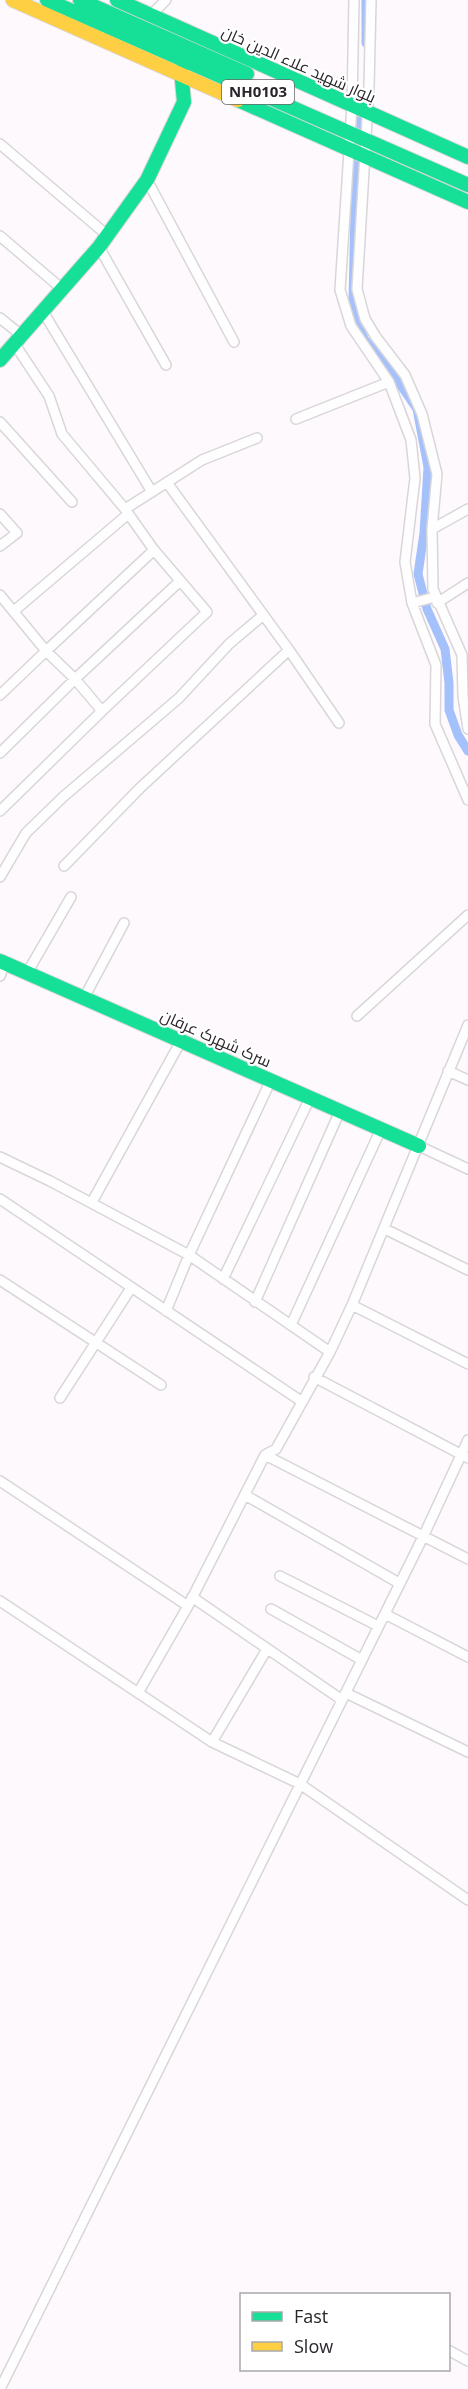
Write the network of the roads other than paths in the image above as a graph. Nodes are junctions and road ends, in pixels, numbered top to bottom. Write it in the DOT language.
graph roads {
  1 [pos="13,0"];
  2 [pos="47,0"];
  3 [pos="80,0"];
  4 [pos="117,0"];
  5 [pos="166,0"];
  6 [pos="354,0"];
  7 [pos="371,0"];
  8 [pos="151,15"];
  9 [pos="178,51"];
  10 [pos="183,76"];
  11 [pos="352,105"];
  12 [pos="350,126"];
  13 [pos="366,126"];
  14 [pos="0,144"];
  15 [pos="348,148"];
  16 [pos="364,156"];
  17 [pos="468,157"];
  18 [pos="468,171"];
  19 [pos="147,180"];
  20 [pos="468,185"];
  21 [pos="468,202"];
  22 [pos="0,236"];
  23 [pos="103,241"];
  24 [pos="61,288"];
  25 [pos="42,310"];
  26 [pos="0,318"];
  27 [pos="18,339"];
  28 [pos="234,342"];
  29 [pos="0,360"];
  30 [pos="166,365"];
  31 [pos="389,382"];
  32 [pos="296,419"];
  33 [pos="0,422"];
  34 [pos="257,438"];
  35 [pos="168,484"];
  36 [pos="152,492"];
  37 [pos="72,502"];
  38 [pos="468,509"];
  39 [pos="126,512"];
  40 [pos="0,514"];
  41 [pos="432,529"];
  42 [pos="0,546"];
  43 [pos="154,549"];
  44 [pos="180,581"];
  45 [pos="468,583"];
  46 [pos="0,595"];
  47 [pos="436,600"];
  48 [pos="412,603"];
  49 [pos="14,611"];
  50 [pos="262,616"];
  51 [pos="289,650"];
  52 [pos="46,651"];
  53 [pos="465,660"];
  54 [pos="75,679"];
  55 [pos="0,695"];
  56 [pos="102,711"];
  57 [pos="339,723"];
  58 [pos="468,729"];
  59 [pos="0,753"];
  60 [pos="468,800"];
  61 [pos="0,811"];
  62 [pos="64,866"];
  63 [pos="0,878"];
  64 [pos="71,897"];
  65 [pos="468,915"];
  66 [pos="124,923"];
  67 [pos="2,967"];
  68 [pos="27,973"];
  69 [pos="84,998"];
  70 [pos="357,1016"];
  71 [pos="468,1025"];
  72 [pos="181,1041"];
  73 [pos="448,1071"];
  74 [pos="271,1080"];
  75 [pos="468,1080"];
  76 [pos="310,1098"];
  77 [pos="340,1111"];
  78 [pos="381,1129"];
  79 [pos="419,1146"];
  80 [pos="0,1157"];
  81 [pos="468,1169"];
  82 [pos="0,1199"];
  83 [pos="92,1202"];
  84 [pos="385,1229"];
  85 [pos="189,1255"];
  86 [pos="468,1270"];
  87 [pos="223,1279"];
  88 [pos="0,1280"];
  89 [pos="131,1288"];
  90 [pos="255,1302"];
  91 [pos="352,1305"];
  92 [pos="165,1311"];
  93 [pos="291,1325"];
  94 [pos="96,1342"];
  95 [pos="330,1352"];
  96 [pos="468,1364"];
  97 [pos="314,1377"];
  98 [pos="161,1385"];
  99 [pos="60,1398"];
  100 [pos="301,1401"];
  101 [pos="468,1440"];
  102 [pos="265,1455"];
  103 [pos="464,1456"];
  104 [pos="0,1481"];
  105 [pos="245,1495"];
  106 [pos="423,1537"];
  107 [pos="468,1559"];
  108 [pos="280,1576"];
  109 [pos="399,1583"];
  110 [pos="0,1601"];
  111 [pos="190,1602"];
  112 [pos="271,1609"];
  113 [pos="385,1614"];
  114 [pos="378,1626"];
  115 [pos="267,1648"];
  116 [pos="468,1657"];
  117 [pos="362,1660"];
  118 [pos="138,1693"];
  119 [pos="344,1697"];
  120 [pos="212,1742"];
  121 [pos="468,1752"];
  122 [pos="300,1784"];
  123 [pos="468,1900"];
  124 [pos="450,2351"];
  125 [pos="468,2361"];
  126 [pos="1,2388"];
  1 -- 10 [label="main road"];
  2 -- 9 [label="main road, NH0103"];
  3 -- 9 [label="main road, NH0103"];
  4 -- 8 [label="main road, بلوار شهید علاء الدین خان"];
  5 -- 8 [label="street"];
  6 -- 11 [label="street"];
  7 -- 13 [label="street"];
  8 -- 11 [label="main road, بلوار شهید علاء الدین خان"];
  9 -- 10 [label="main road"];
  9 -- 12 [label="main road, NH0103"];
  10 -- 15 [label="main road"];
  10 -- 19 [label="main road"];
  11 -- 12 [label="street"];
  11 -- 13 [label="main road, بلوار شهید علاء الدین خان"];
  12 -- 13 [label="main road, NH0103"];
  12 -- 15 [label="street"];
  13 -- 16 [label="street"];
  13 -- 17 [label="main road, بلوار شهید علاء الدین خان"];
  13 -- 18 [label="main road, NH0103"];
  13 -- 20 [label="main road, NH0103"];
  14 -- 23 [label="street"];
  15 -- 16 [label="main road"];
  15 -- 31 [label="street"];
  16 -- 21 [label="main road"];
  16 -- 41 [label="street"];
  19 -- 23 [label="main road"];
  19 -- 28 [label="street"];
  22 -- 24 [label="street"];
  23 -- 24 [label="main road"];
  23 -- 30 [label="street"];
  24 -- 25 [label="main road"];
  25 -- 27 [label="main road"];
  25 -- 36 [label="street"];
  26 -- 27 [label="street"];
  27 -- 29 [label="main road"];
  27 -- 39 [label="street"];
  31 -- 32 [label="street"];
  31 -- 48 [label="street"];
  33 -- 37 [label="street"];
  34 -- 35 [label="street"];
  35 -- 36 [label="street"];
  35 -- 50 [label="street"];
  36 -- 39 [label="street"];
  38 -- 41 [label="street"];
  39 -- 43 [label="street"];
  39 -- 49 [label="street"];
  40 -- 42 [label="street"];
  41 -- 47 [label="street"];
  43 -- 44 [label="street"];
  43 -- 52 [label="street"];
  44 -- 54 [label="street"];
  44 -- 56 [label="street"];
  45 -- 47 [label="street"];
  46 -- 49 [label="street"];
  47 -- 48 [label="street"];
  47 -- 53 [label="street"];
  48 -- 60 [label="street"];
  49 -- 52 [label="street"];
  50 -- 51 [label="street"];
  50 -- 63 [label="street"];
  51 -- 57 [label="street"];
  51 -- 62 [label="street"];
  52 -- 54 [label="street"];
  52 -- 55 [label="street"];
  53 -- 58 [label="street"];
  54 -- 56 [label="street"];
  54 -- 59 [label="street"];
  56 -- 61 [label="street"];
  64 -- 68 [label="street"];
  65 -- 70 [label="street"];
  66 -- 69 [label="street"];
  67 -- 68 [label="main road, سرک شهرک عرفان"];
  68 -- 69 [label="main road, سرک شهرک عرفان"];
  69 -- 72 [label="main road, سرک شهرک عرفان"];
  71 -- 73 [label="street"];
  72 -- 74 [label="main road, سرک شهرک عرفان"];
  72 -- 83 [label="street"];
  73 -- 75 [label="street"];
  73 -- 79 [label="street"];
  74 -- 76 [label="main road, سرک شهرک عرفان"];
  74 -- 85 [label="street"];
  76 -- 77 [label="main road, سرک شهرک عرفان"];
  76 -- 87 [label="street"];
  77 -- 78 [label="main road, سرک شهرک عرفان"];
  77 -- 90 [label="street"];
  78 -- 79 [label="main road, سرک شهرک عرفان"];
  78 -- 93 [label="street"];
  79 -- 81 [label="street"];
  79 -- 84 [label="street"];
  80 -- 83 [label="street"];
  82 -- 89 [label="street"];
  83 -- 85 [label="street"];
  84 -- 86 [label="street"];
  84 -- 91 [label="street"];
  85 -- 87 [label="street"];
  85 -- 92 [label="street"];
  87 -- 90 [label="street"];
  88 -- 94 [label="street"];
  89 -- 92 [label="street"];
  89 -- 94 [label="street"];
  90 -- 93 [label="street"];
  91 -- 95 [label="street"];
  91 -- 96 [label="street"];
  92 -- 100 [label="street"];
  93 -- 95 [label="street"];
  94 -- 98 [label="street"];
  94 -- 99 [label="street"];
  95 -- 97 [label="street"];
  97 -- 100 [label="street"];
  97 -- 103 [label="street"];
  100 -- 102 [label="street"];
  101 -- 103 [label="street"];
  102 -- 105 [label="street"];
  102 -- 106 [label="street"];
  103 -- 106 [label="street"];
  104 -- 111 [label="street"];
  105 -- 109 [label="street"];
  105 -- 111 [label="street"];
  106 -- 107 [label="street"];
  106 -- 109 [label="street"];
  108 -- 114 [label="street"];
  109 -- 113 [label="street"];
  110 -- 118 [label="street"];
  111 -- 115 [label="street"];
  111 -- 118 [label="street"];
  112 -- 117 [label="street"];
  113 -- 114 [label="street"];
  113 -- 116 [label="street"];
  114 -- 117 [label="street"];
  115 -- 119 [label="street"];
  115 -- 120 [label="street"];
  117 -- 119 [label="street"];
  118 -- 120 [label="street"];
  119 -- 121 [label="street"];
  119 -- 122 [label="street"];
  120 -- 122 [label="street"];
  122 -- 123 [label="street"];
  122 -- 126 [label="street"];
  124 -- 125 [label="street"];
}
